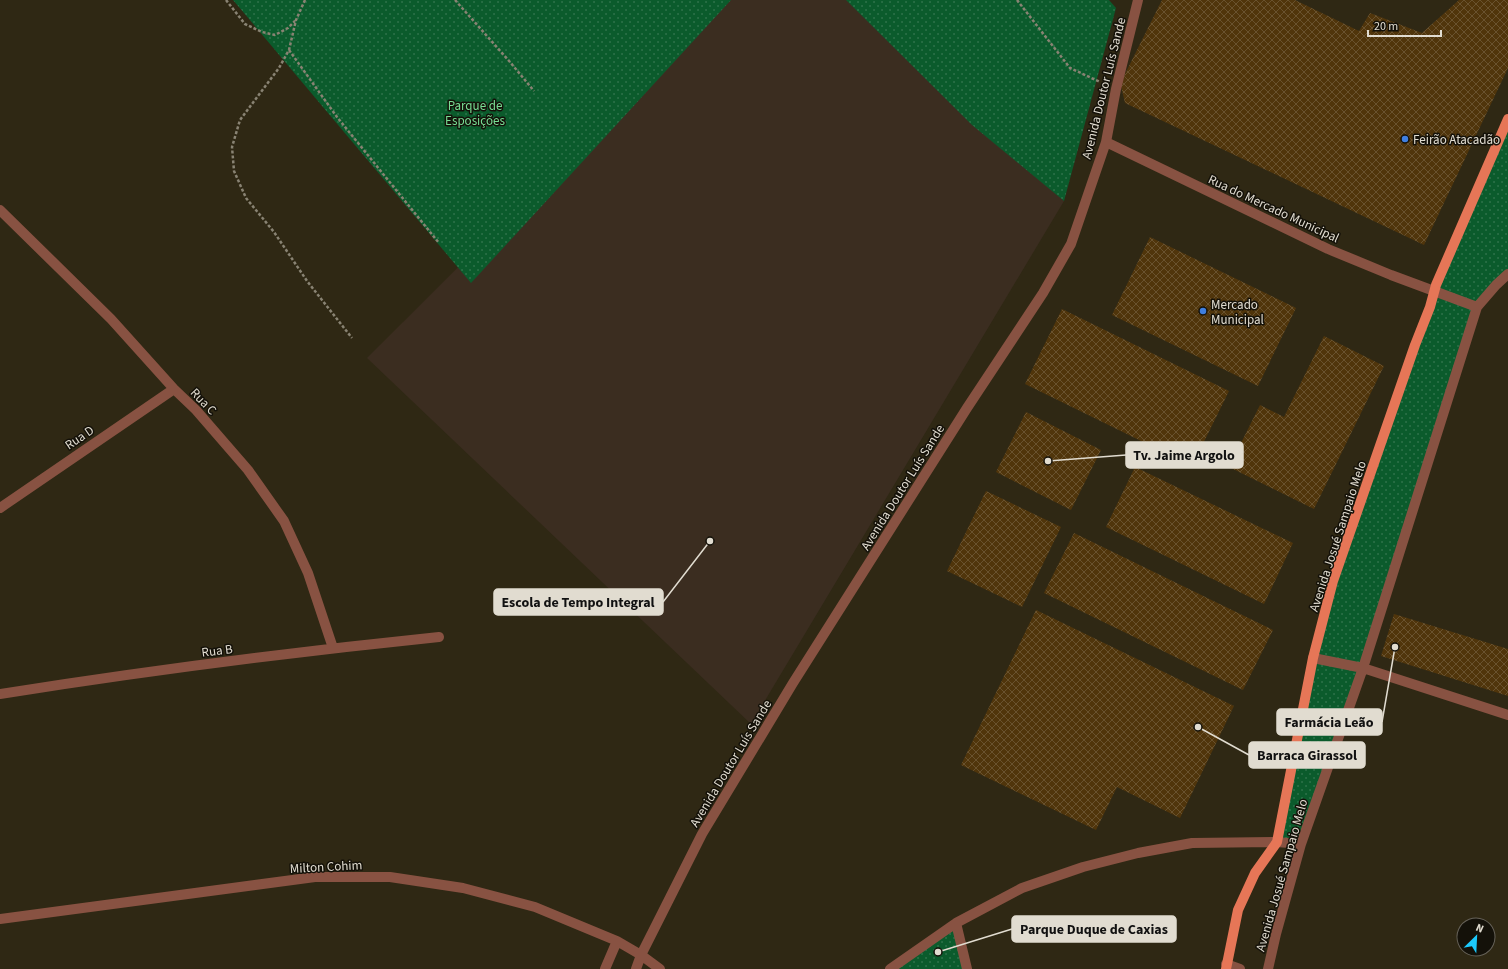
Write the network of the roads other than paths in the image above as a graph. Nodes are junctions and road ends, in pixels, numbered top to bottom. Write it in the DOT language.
graph roads {
  1 [pos="1138,0"];
  2 [pos="1508,119"];
  3 [pos="1106,142"];
  4 [pos="0,210"];
  5 [pos="1508,274"];
  6 [pos="1435,291"];
  7 [pos="1477,307"];
  8 [pos="174,389"];
  9 [pos="0,508"];
  10 [pos="439,637"];
  11 [pos="333,648"];
  12 [pos="1313,658"];
  13 [pos="1362,668"];
  14 [pos="0,694"];
  15 [pos="1508,715"];
  16 [pos="1278,842"];
  17 [pos="1301,844"];
  18 [pos="0,918"];
  19 [pos="956,924"];
  20 [pos="617,941"];
  21 [pos="641,955"];
  22 [pos="1226,967"];
  23 [pos="605,969"];
  24 [pos="636,969"];
  25 [pos="660,969"];
  26 [pos="890,969"];
  27 [pos="966,969"];
  28 [pos="1240,969"];
  29 [pos="1268,969"];
  1 -- 3 [label="street, Avenida Doutor Luís Sande"];
  2 -- 6 [label="main road, Avenida Josué Sampaio Melo"];
  3 -- 6 [label="street, Rua do Mercado Municipal"];
  3 -- 21 [label="street, Avenida Doutor Luís Sande"];
  4 -- 8 [label="street, Rua C"];
  5 -- 7 [label="street, Avenida Josué Sampaio Melo"];
  6 -- 7 [label="street, Rua do Mercado Municipal"];
  6 -- 12 [label="main road, Avenida Josué Sampaio Melo"];
  7 -- 13 [label="street, Avenida Josué Sampaio Melo"];
  8 -- 9 [label="street, Rua D"];
  8 -- 11 [label="street, Rua C"];
  10 -- 11 [label="street, Rua B"];
  11 -- 14 [label="street, Rua B"];
  12 -- 13 [label="street"];
  12 -- 16 [label="main road, Avenida Josué Sampaio Melo"];
  13 -- 15 [label="street"];
  13 -- 17 [label="street, Avenida Josué Sampaio Melo"];
  16 -- 17 [label="street"];
  16 -- 19 [label="street"];
  16 -- 22 [label="main road, Avenida Josué Sampaio Melo"];
  17 -- 29 [label="street, Avenida Josué Sampaio Melo"];
  18 -- 20 [label="street, Milton Cohim"];
  19 -- 26 [label="street"];
  19 -- 27 [label="street"];
  20 -- 21 [label="street, Milton Cohim"];
  20 -- 23 [label="street"];
  21 -- 24 [label="street, Avenida Doutor Luís Sande"];
  21 -- 25 [label="street, Milton Cohim"];
  22 -- 28 [label="street"];
}
